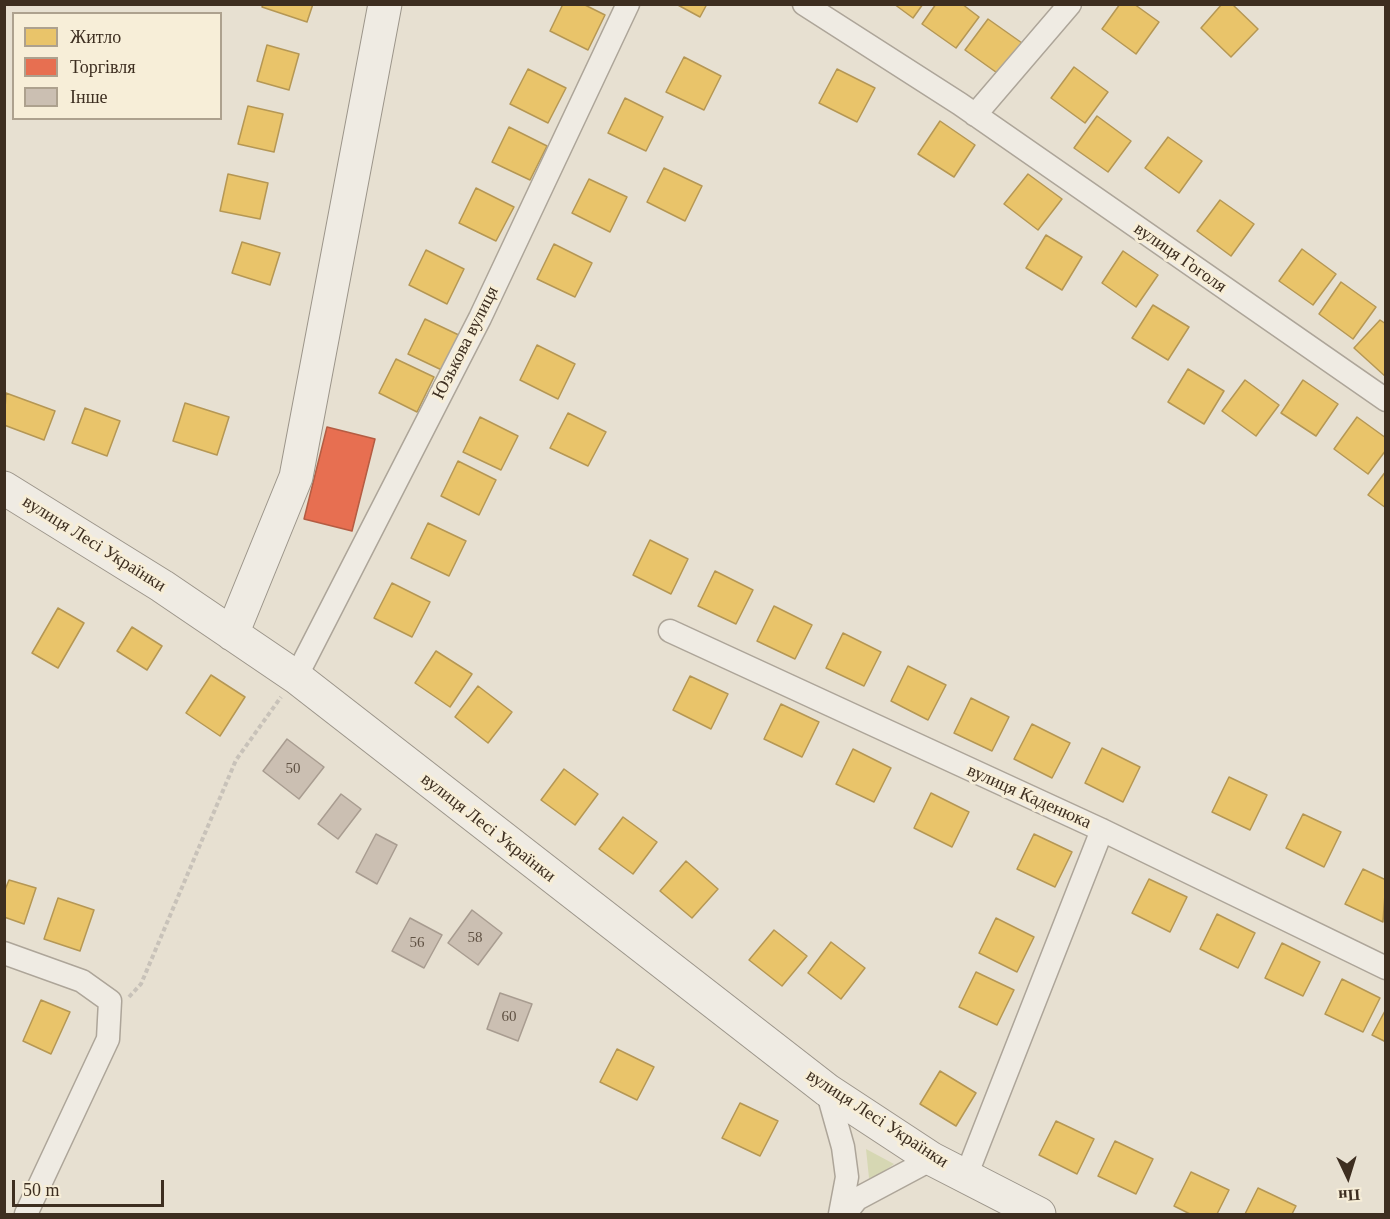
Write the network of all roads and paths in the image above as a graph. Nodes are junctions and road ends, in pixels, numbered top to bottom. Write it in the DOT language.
graph roads {
  1 [pos="385,4"];
  2 [pos="628,4"];
  3 [pos="804,4"];
  4 [pos="1070,4"];
  5 [pos="975,115"];
  6 [pos="1386,400"];
  7 [pos="4,488"];
  8 [pos="670,631"];
  9 [pos="232,634"];
  10 [pos="296,677"];
  11 [pos="1102,830"];
  12 [pos="4,952"];
  13 [pos="1386,968"];
  14 [pos="110,1000"];
  15 [pos="827,1090"];
  16 [pos="932,1159"];
  17 [pos="966,1176"];
  18 [pos="26,1215"];
  19 [pos="840,1215"];
  20 [pos="845,1215"];
  21 [pos="1039,1215"];
  1 -- 9 [label="main road"];
  2 -- 10 [label="street, Юзькова вулиця"];
  3 -- 5 [label="street, вулиця Гоголя"];
  4 -- 5 [label="street"];
  5 -- 6 [label="street, вулиця Гоголя"];
  7 -- 9 [label="main road, вулиця Лесі Українки"];
  8 -- 11 [label="street, вулиця Каденюка"];
  9 -- 10 [label="main road, вулиця Лесі Українки"];
  10 -- 14 [label="path"];
  10 -- 15 [label="main road, вулиця Лесі Українки"];
  11 -- 13 [label="street, вулиця Каденюка"];
  11 -- 17 [label="street, вулиця Лесі Українки"];
  12 -- 14 [label="street"];
  14 -- 18 [label="street"];
  15 -- 16 [label="main road, вулиця Лесі Українки"];
  15 -- 19 [label="street"];
  16 -- 17 [label="main road, вулиця Лесі Українки"];
  16 -- 20 [label="street"];
  17 -- 21 [label="main road, вулиця Лесі Українки"];
}
